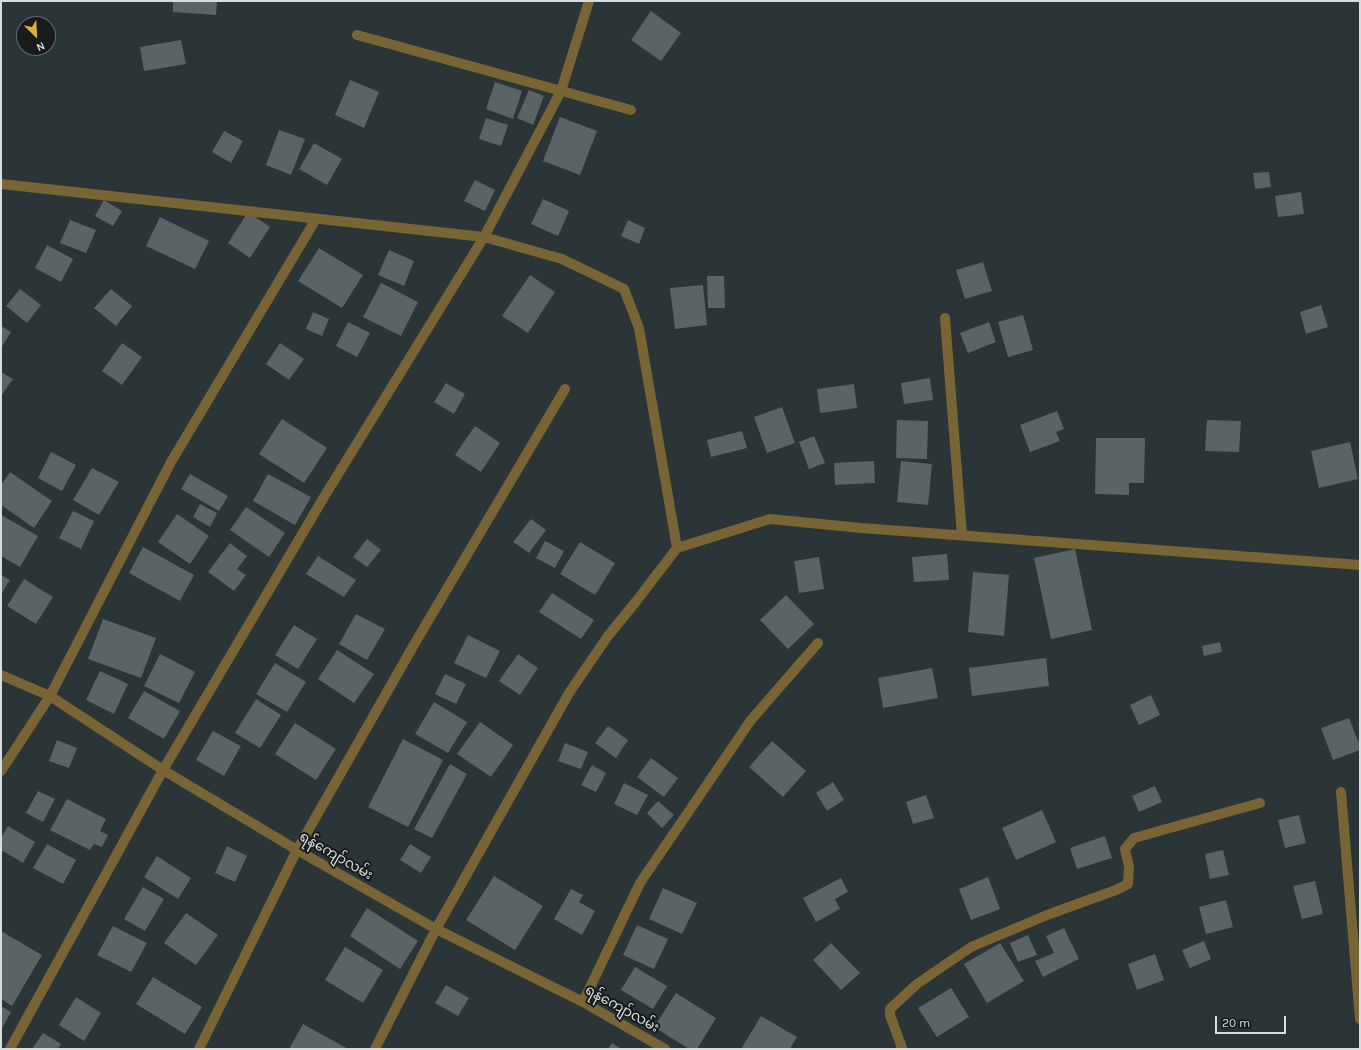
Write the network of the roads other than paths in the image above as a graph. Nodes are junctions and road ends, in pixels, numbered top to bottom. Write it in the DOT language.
graph roads {
  1 [pos="590,1"];
  2 [pos="357,35"];
  3 [pos="561,90"];
  4 [pos="631,110"];
  5 [pos="1,184"];
  6 [pos="316,219"];
  7 [pos="484,237"];
  8 [pos="945,318"];
  9 [pos="565,389"];
  10 [pos="962,535"];
  11 [pos="676,548"];
  12 [pos="1360,565"];
  13 [pos="818,643"];
  14 [pos="1,675"];
  15 [pos="50,696"];
  16 [pos="162,770"];
  17 [pos="1,771"];
  18 [pos="1341,792"];
  19 [pos="1260,804"];
  20 [pos="297,850"];
  21 [pos="436,929"];
  22 [pos="583,1002"];
  23 [pos="1360,1019"];
  24 [pos="10,1049"];
  25 [pos="199,1049"];
  26 [pos="375,1049"];
  27 [pos="665,1049"];
  28 [pos="901,1049"];
  1 -- 3 [label="street"];
  2 -- 3 [label="street"];
  3 -- 4 [label="street"];
  3 -- 7 [label="street"];
  5 -- 6 [label="street"];
  6 -- 7 [label="street"];
  6 -- 15 [label="street"];
  7 -- 11 [label="street"];
  7 -- 16 [label="street"];
  8 -- 10 [label="street"];
  9 -- 20 [label="street"];
  10 -- 11 [label="street"];
  10 -- 12 [label="street"];
  11 -- 21 [label="street"];
  13 -- 22 [label="street"];
  14 -- 15 [label="street, ရန်ကျော်လမ်း"];
  15 -- 16 [label="street, ရန်ကျော်လမ်း"];
  15 -- 17 [label="street"];
  16 -- 20 [label="street, ရန်ကျော်လမ်း"];
  16 -- 24 [label="street"];
  18 -- 23 [label="street"];
  19 -- 28 [label="street"];
  20 -- 21 [label="street, ရန်ကျော်လမ်း"];
  20 -- 25 [label="street"];
  21 -- 22 [label="street, ရန်ကျော်လမ်း"];
  21 -- 26 [label="street"];
  22 -- 27 [label="street, ရန်ကျော်လမ်း"];
}
